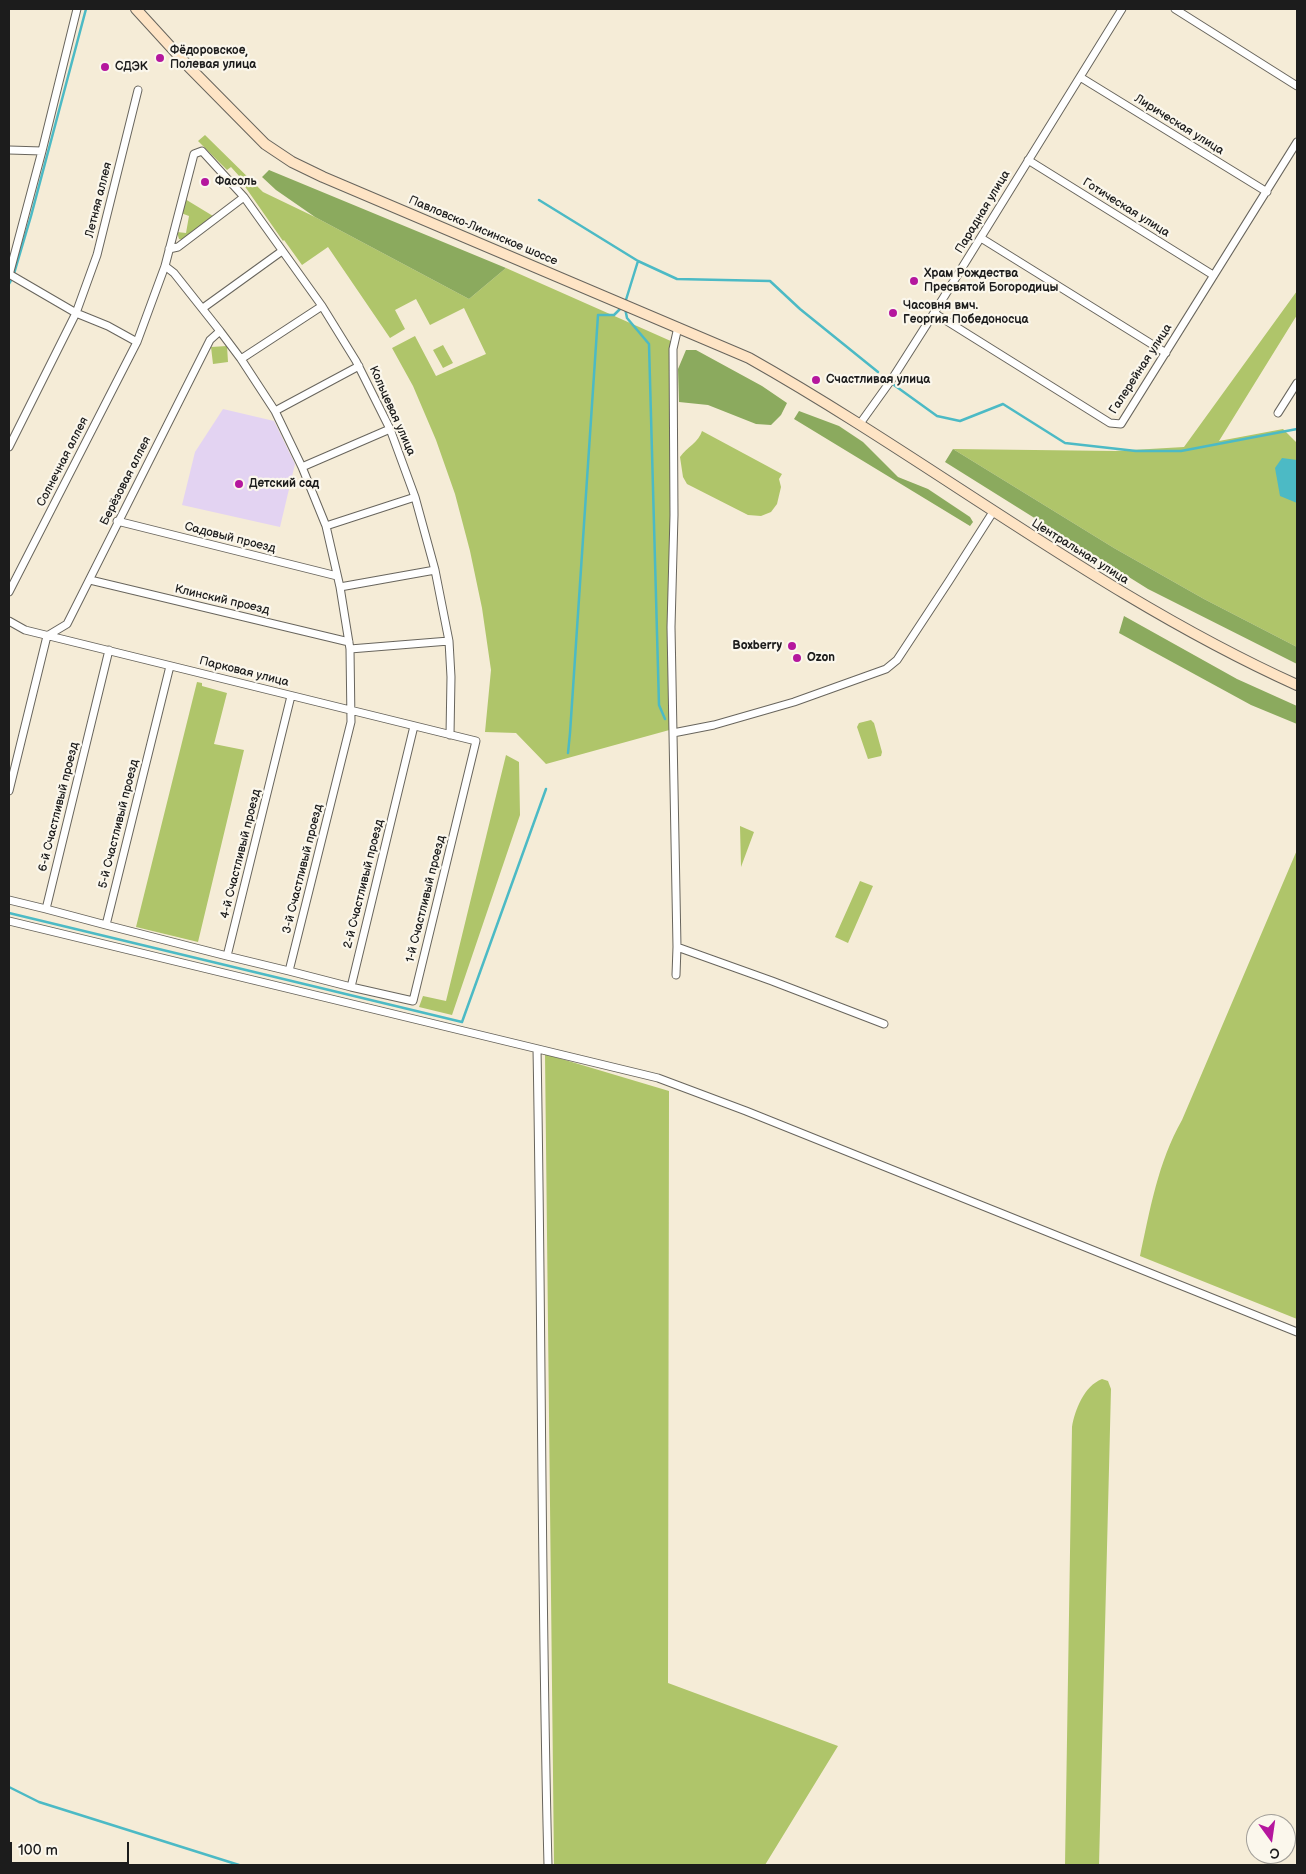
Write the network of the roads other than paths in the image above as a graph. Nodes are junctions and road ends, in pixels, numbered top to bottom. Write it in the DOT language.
graph roads {
  1 [pos="77,9"];
  2 [pos="136,9"];
  3 [pos="1122,9"];
  4 [pos="1175,9"];
  5 [pos="1080,77"];
  6 [pos="1297,86"];
  7 [pos="138,90"];
  8 [pos="1297,142"];
  9 [pos="9,150"];
  10 [pos="42,151"];
  11 [pos="194,154"];
  12 [pos="1028,160"];
  13 [pos="1267,192"];
  14 [pos="244,197"];
  15 [pos="981,238"];
  16 [pos="169,249"];
  17 [pos="282,251"];
  18 [pos="165,266"];
  19 [pos="9,274"];
  20 [pos="1213,275"];
  21 [pos="322,306"];
  22 [pos="203,308"];
  23 [pos="76,313"];
  24 [pos="934,313"];
  25 [pos="678,327"];
  26 [pos="220,331"];
  27 [pos="137,342"];
  28 [pos="1166,353"];
  29 [pos="241,358"];
  30 [pos="359,366"];
  31 [pos="1297,383"];
  32 [pos="275,411"];
  33 [pos="1278,413"];
  34 [pos="859,425"];
  35 [pos="390,429"];
  36 [pos="9,447"];
  37 [pos="302,467"];
  38 [pos="415,496"];
  39 [pos="993,512"];
  40 [pos="118,521"];
  41 [pos="326,526"];
  42 [pos="435,570"];
  43 [pos="338,576"];
  44 [pos="90,580"];
  45 [pos="340,587"];
  46 [pos="9,592"];
  47 [pos="9,621"];
  48 [pos="47,636"];
  49 [pos="449,641"];
  50 [pos="349,645"];
  51 [pos="109,650"];
  52 [pos="170,666"];
  53 [pos="1297,685"];
  54 [pos="291,696"];
  55 [pos="352,710"];
  56 [pos="414,726"];
  57 [pos="674,733"];
  58 [pos="450,734"];
  59 [pos="476,741"];
  60 [pos="9,791"];
  61 [pos="9,900"];
  62 [pos="46,909"];
  63 [pos="9,921"];
  64 [pos="106,925"];
  65 [pos="677,947"];
  66 [pos="227,956"];
  67 [pos="290,971"];
  68 [pos="676,975"];
  69 [pos="351,987"];
  70 [pos="884,1024"];
  71 [pos="537,1049"];
  72 [pos="1297,1332"];
  73 [pos="548,1865"];
  1 -- 10 [label="street"];
  2 -- 25 [label="main road, Павловско-Лисинское шоссе"];
  3 -- 5 [label="street, Парадная улица"];
  4 -- 6 [label="street"];
  5 -- 12 [label="street, Парадная улица"];
  5 -- 13 [label="street, Лирическая улица"];
  7 -- 23 [label="street, Летняя аллея"];
  8 -- 13 [label="street, Галерейная улица"];
  9 -- 10 [label="street"];
  10 -- 19 [label="street"];
  11 -- 14 [label="street, Кольцевая улица"];
  11 -- 16 [label="street, Солнечная аллея"];
  12 -- 15 [label="street, Парадная улица"];
  12 -- 20 [label="street, Готическая улица"];
  13 -- 20 [label="street, Галерейная улица"];
  14 -- 16 [label="street"];
  14 -- 17 [label="street, Кольцевая улица"];
  15 -- 24 [label="street, Парадная улица"];
  15 -- 28 [label="street"];
  16 -- 18 [label="street, Солнечная аллея"];
  17 -- 21 [label="street, Кольцевая улица"];
  17 -- 22 [label="street"];
  18 -- 22 [label="street, 3-й Счастливый проезд"];
  18 -- 27 [label="street, Солнечная аллея"];
  19 -- 23 [label="street"];
  20 -- 28 [label="street, Галерейная улица"];
  21 -- 29 [label="street"];
  21 -- 30 [label="street, Кольцевая улица"];
  22 -- 26 [label="street, 3-й Счастливый проезд"];
  23 -- 27 [label="street"];
  23 -- 36 [label="street, Летняя аллея"];
  24 -- 28 [label="street, Галерейная улица"];
  24 -- 34 [label="street, Парадная улица"];
  25 -- 34 [label="main road, Павловско-Лисинское шоссе"];
  25 -- 57 [label="street"];
  26 -- 29 [label="street, 3-й Счастливый проезд"];
  26 -- 40 [label="street, Берёзовая аллея"];
  27 -- 46 [label="street, Солнечная аллея"];
  29 -- 32 [label="street, 3-й Счастливый проезд"];
  30 -- 32 [label="street"];
  30 -- 35 [label="street, Кольцевая улица"];
  31 -- 33 [label="street"];
  32 -- 37 [label="street, 3-й Счастливый проезд"];
  34 -- 39 [label="main road, Центральная улица"];
  35 -- 37 [label="street"];
  35 -- 38 [label="street, Кольцевая улица"];
  37 -- 41 [label="street, 3-й Счастливый проезд"];
  38 -- 41 [label="street"];
  38 -- 42 [label="street, Кольцевая улица"];
  39 -- 53 [label="main road, Центральная улица"];
  39 -- 57 [label="street"];
  40 -- 43 [label="street, Садовый проезд"];
  40 -- 44 [label="street, Берёзовая аллея"];
  41 -- 43 [label="street, 3-й Счастливый проезд"];
  42 -- 45 [label="street"];
  42 -- 49 [label="street, Кольцевая улица"];
  43 -- 45 [label="street, 3-й Счастливый проезд"];
  44 -- 48 [label="street, Берёзовая аллея"];
  44 -- 50 [label="street, Клинский проезд"];
  45 -- 50 [label="street, 3-й Счастливый проезд"];
  47 -- 48 [label="street, Парковая улица"];
  48 -- 51 [label="street, Парковая улица"];
  48 -- 60 [label="street"];
  49 -- 50 [label="street, Клинский проезд"];
  49 -- 58 [label="street, Кольцевая улица"];
  50 -- 55 [label="street, 3-й Счастливый проезд"];
  51 -- 52 [label="street, Парковая улица"];
  51 -- 62 [label="street, 6-й Счастливый проезд"];
  52 -- 54 [label="street, Парковая улица"];
  52 -- 64 [label="street, 5-й Счастливый проезд"];
  54 -- 55 [label="street, Парковая улица"];
  54 -- 66 [label="street, 4-й Счастливый проезд"];
  55 -- 56 [label="street, Парковая улица"];
  55 -- 67 [label="street, 3-й Счастливый проезд"];
  56 -- 58 [label="street, Парковая улица"];
  56 -- 69 [label="street, 2-й Счастливый проезд"];
  57 -- 65 [label="street"];
  58 -- 59 [label="street, Парковая улица"];
  59 -- 69 [label="street, 1-й Счастливый проезд"];
  61 -- 62 [label="street"];
  62 -- 64 [label="street"];
  63 -- 71 [label="street"];
  64 -- 66 [label="street"];
  65 -- 68 [label="street"];
  65 -- 70 [label="street"];
  66 -- 67 [label="street"];
  67 -- 69 [label="street"];
  71 -- 72 [label="street"];
  71 -- 73 [label="street"];
}
